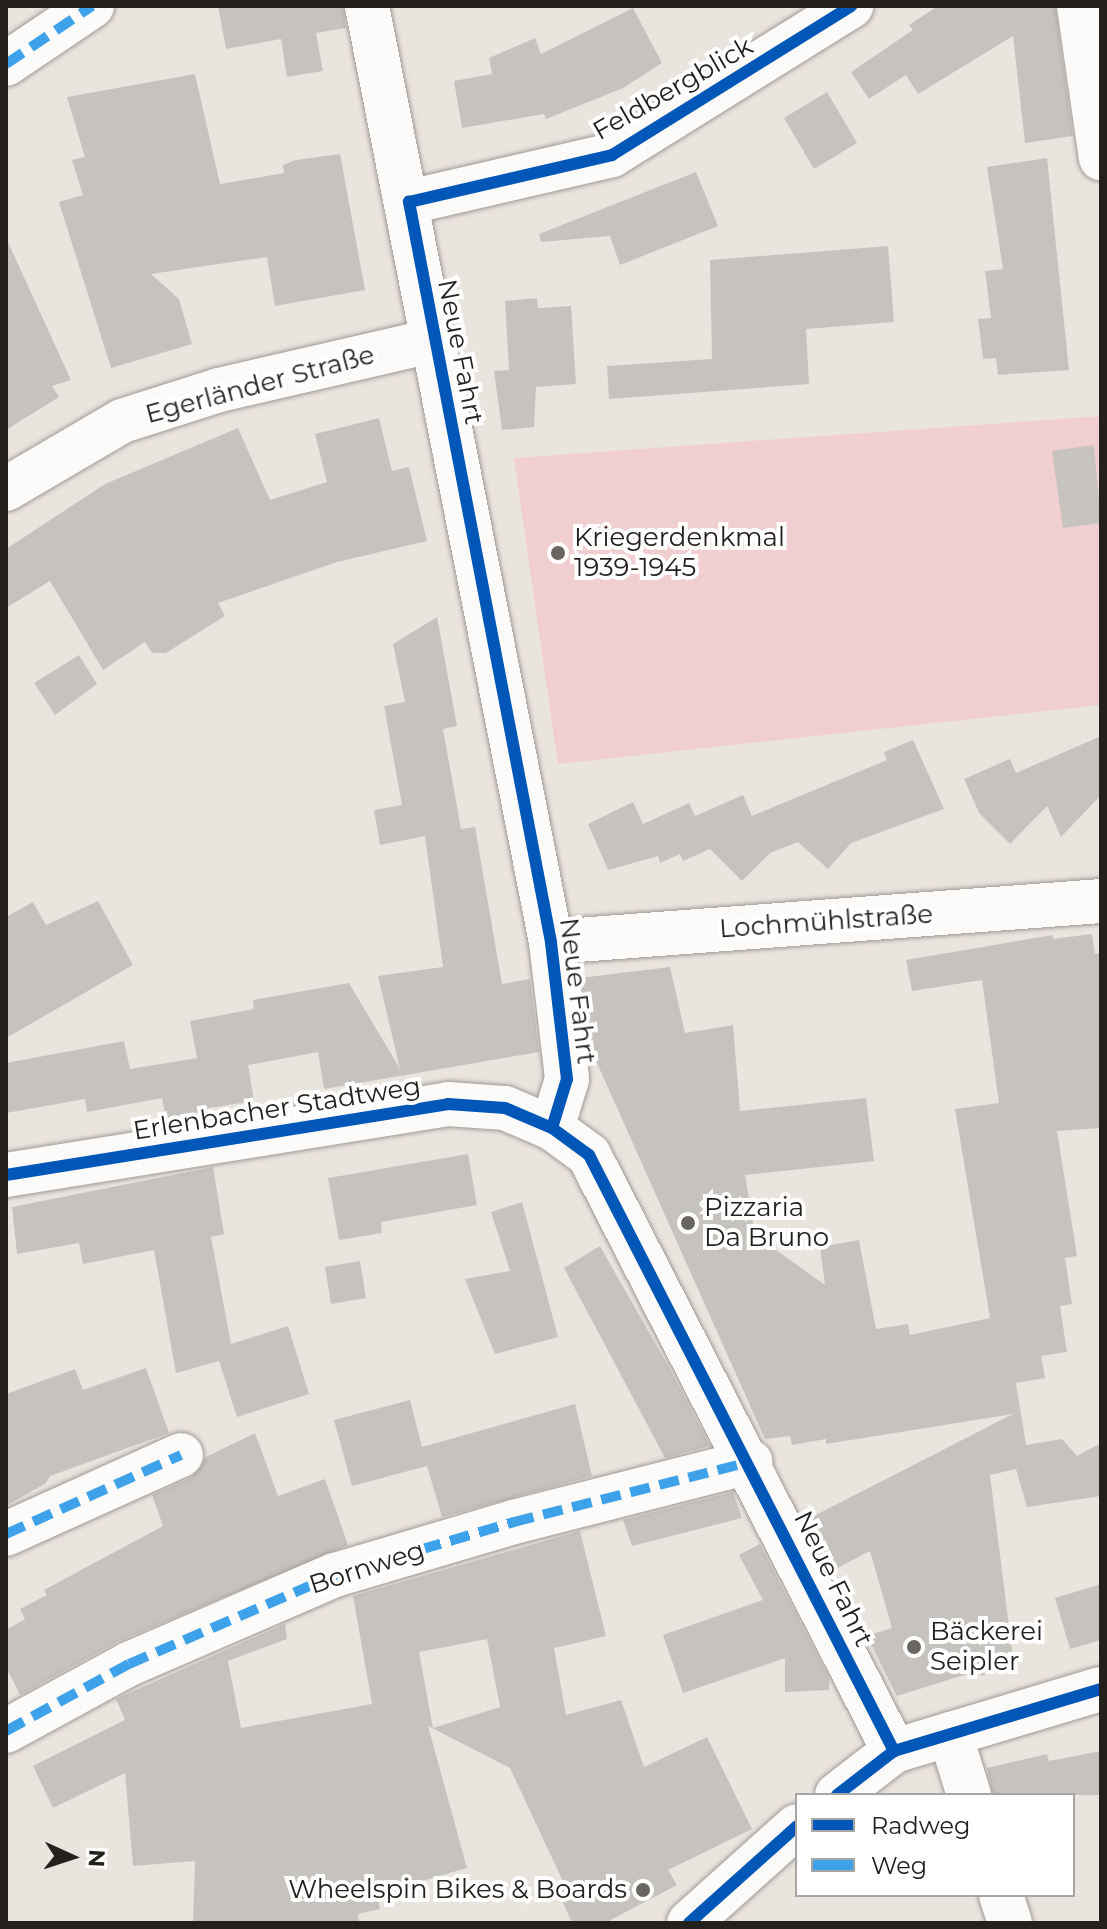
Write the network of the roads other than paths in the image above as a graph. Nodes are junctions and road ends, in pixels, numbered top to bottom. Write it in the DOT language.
graph roads {
  1 [pos="92,6"];
  2 [pos="367,6"];
  3 [pos="851,6"];
  4 [pos="1079,6"];
  5 [pos="6,64"];
  6 [pos="1101,158"];
  7 [pos="409,202"];
  8 [pos="435,340"];
  9 [pos="6,489"];
  10 [pos="1101,901"];
  11 [pos="551,942"];
  12 [pos="552,1128"];
  13 [pos="6,1175"];
  14 [pos="181,1455"];
  15 [pos="750,1462"];
  16 [pos="6,1534"];
  17 [pos="1101,1689"];
  18 [pos="6,1731"];
  19 [pos="950,1734"];
  20 [pos="894,1751"];
  21 [pos="840,1793"];
  22 [pos="968,1793"];
  23 [pos="795,1828"];
  24 [pos="1002,1897"];
  25 [pos="689,1923"];
  26 [pos="1010,1923"];
  1 -- 5 [label="street"];
  2 -- 7 [label="street, Neue Fahrt"];
  3 -- 7 [label="street, Feldbergblick"];
  4 -- 6 [label="street"];
  7 -- 8 [label="street, Neue Fahrt"];
  8 -- 9 [label="street, Egerländer Straße"];
  8 -- 11 [label="street, Neue Fahrt"];
  10 -- 11 [label="street, Lochmühlstraße"];
  11 -- 12 [label="street, Neue Fahrt"];
  12 -- 13 [label="street, Erlenbacher Stadtweg"];
  12 -- 15 [label="street, Neue Fahrt"];
  14 -- 16 [label="street"];
  15 -- 18 [label="street, Bornweg"];
  15 -- 20 [label="street, Neue Fahrt"];
  17 -- 19 [label="street"];
  19 -- 20 [label="street"];
  19 -- 22 [label="street"];
  20 -- 21 [label="street"];
  23 -- 25 [label="street"];
  24 -- 26 [label="street"];
}
